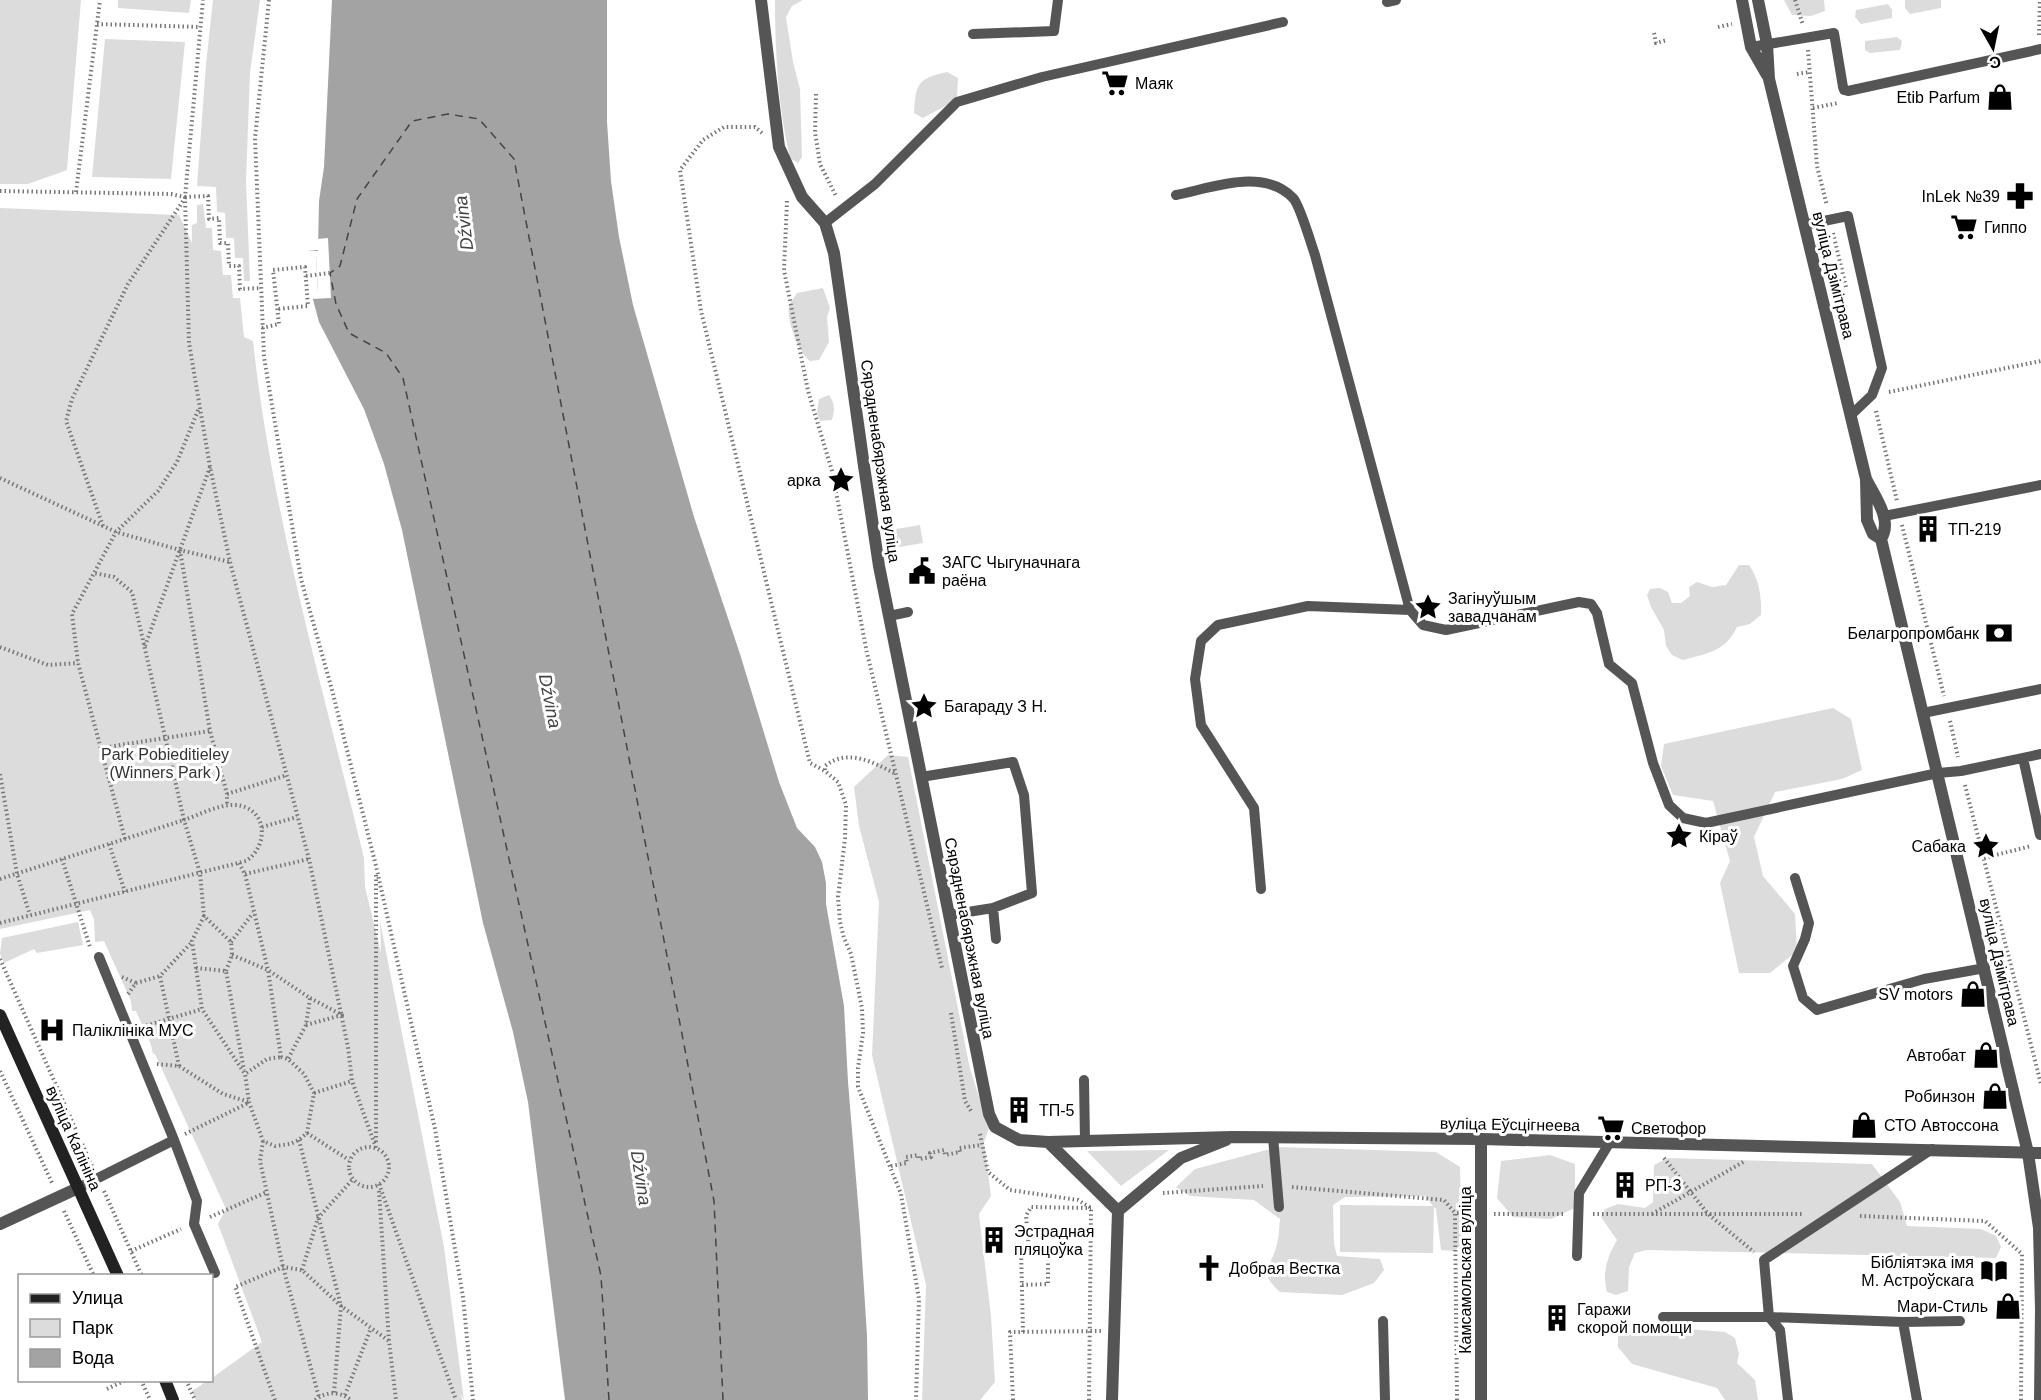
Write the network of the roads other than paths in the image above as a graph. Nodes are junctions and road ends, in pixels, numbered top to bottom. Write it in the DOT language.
graph roads {
  1 [pos="761,0"];
  2 [pos="1058,0"];
  3 [pos="1742,0"];
  4 [pos="1758,0"];
  5 [pos="1284,22"];
  6 [pos="973,34"];
  7 [pos="1767,44"];
  8 [pos="1751,47"];
  9 [pos="2040,49"];
  10 [pos="1769,79"];
  11 [pos="1176,195"];
  12 [pos="825,223"];
  13 [pos="1804,225"];
  14 [pos="1851,415"];
  15 [pos="1866,479"];
  16 [pos="2041,485"];
  17 [pos="1884,516"];
  18 [pos="1881,539"];
  19 [pos="1410,610"];
  20 [pos="908,612"];
  21 [pos="889,616"];
  22 [pos="2041,689"];
  23 [pos="1923,713"];
  24 [pos="2041,754"];
  25 [pos="2023,758"];
  26 [pos="1938,773"];
  27 [pos="921,777"];
  28 [pos="2040,834"];
  29 [pos="1795,878"];
  30 [pos="1261,889"];
  31 [pos="993,908"];
  32 [pos="949,915"];
  33 [pos="996,939"];
  34 [pos="99,957"];
  35 [pos="1984,968"];
  36 [pos="0,1015"];
  37 [pos="1084,1080"];
  38 [pos="995,1127"];
  39 [pos="1232,1137"];
  40 [pos="1273,1137"];
  41 [pos="1481,1139"];
  42 [pos="174,1140"];
  43 [pos="1085,1141"];
  44 [pos="1048,1142"];
  45 [pos="1610,1142"];
  46 [pos="1933,1149"];
  47 [pos="2028,1153"];
  48 [pos="2041,1153"];
  49 [pos="78,1188"];
  50 [pos="1279,1207"];
  51 [pos="1118,1211"];
  52 [pos="0,1224"];
  53 [pos="1577,1256"];
  54 [pos="215,1272"];
  55 [pos="118,1274"];
  56 [pos="1664,1317"];
  57 [pos="1769,1317"];
  58 [pos="1383,1321"];
  59 [pos="1903,1322"];
  60 [pos="1960,1322"];
  61 [pos="166,1382"];
  62 [pos="173,1400"];
  63 [pos="1112,1400"];
  64 [pos="1385,1400"];
  65 [pos="1481,1400"];
  66 [pos="1788,1400"];
  67 [pos="1917,1400"];
  68 [pos="2040,1400"];
  1 -- 12 [label="street, Сярэдненабярэжная вуліца"];
  2 -- 6 [label="lane"];
  3 -- 8 [label="street, вуліца Дзімітрава"];
  4 -- 7 [label="street, вуліца Дзімітрава"];
  5 -- 12 [label="lane"];
  7 -- 8 [label="lane"];
  7 -- 9 [label="lane"];
  7 -- 10 [label="street, вуліца Дзімітрава"];
  8 -- 10 [label="street, вуліца Дзімітрава"];
  10 -- 13 [label="street, вуліца Дзімітрава"];
  11 -- 19 [label="lane"];
  12 -- 21 [label="street, Сярэдненабярэжная вуліца"];
  13 -- 14 [label="street, вуліца Дзімітрава"];
  13 -- 14 [label="lane"];
  14 -- 15 [label="street, вуліца Дзімітрава"];
  15 -- 17 [label="street, вуліца Дзімітрава"];
  15 -- 18 [label="street, вуліца Дзімітрава"];
  16 -- 17 [label="lane"];
  17 -- 18 [label="street, вуліца Дзімітрава"];
  18 -- 23 [label="street, вуліца Дзімітрава"];
  19 -- 26 [label="lane"];
  19 -- 30 [label="lane"];
  20 -- 21 [label="lane"];
  21 -- 27 [label="street, Сярэдненабярэжная вуліца"];
  22 -- 23 [label="lane"];
  23 -- 26 [label="street, вуліца Дзімітрава"];
  24 -- 25 [label="lane"];
  25 -- 26 [label="lane"];
  25 -- 28 [label="lane"];
  26 -- 35 [label="street, вуліца Дзімітрава"];
  27 -- 31 [label="lane"];
  27 -- 32 [label="street, Сярэдненабярэжная вуліца"];
  29 -- 35 [label="lane"];
  31 -- 32 [label="lane"];
  31 -- 33 [label="lane"];
  32 -- 38 [label="street, Сярэдненабярэжная вуліца"];
  34 -- 42 [label="lane"];
  35 -- 47 [label="street, вуліца Дзімітрава"];
  36 -- 49 [label="street, вуліца Калініна"];
  37 -- 43 [label="lane"];
  38 -- 44 [label="street, вуліца Еўсцігнеева"];
  39 -- 40 [label="street, вуліца Еўсцігнеева"];
  39 -- 43 [label="street, вуліца Еўсцігнеева"];
  39 -- 51 [label="street"];
  40 -- 41 [label="street, вуліца Еўсцігнеева"];
  40 -- 50 [label="lane"];
  41 -- 45 [label="street, вуліца Еўсцігнеева"];
  41 -- 65 [label="street, Камсамольская вуліца"];
  42 -- 49 [label="lane"];
  42 -- 54 [label="lane"];
  43 -- 44 [label="street, вуліца Еўсцігнеева"];
  44 -- 51 [label="street"];
  45 -- 46 [label="street, вуліца Еўсцігнеева"];
  45 -- 53 [label="lane"];
  46 -- 47 [label="street, вуліца Еўсцігнеева"];
  46 -- 57 [label="lane"];
  47 -- 48 [label="street, вуліца Еўсцігнеева"];
  47 -- 68 [label="street, вуліца Дзімітрава"];
  49 -- 52 [label="street"];
  49 -- 55 [label="street, вуліца Калініна"];
  51 -- 63 [label="street"];
  56 -- 57 [label="lane"];
  57 -- 59 [label="lane"];
  57 -- 66 [label="lane"];
  58 -- 64 [label="lane"];
  59 -- 60 [label="lane"];
  59 -- 67 [label="lane"];
  61 -- 62 [label="street"];
}
